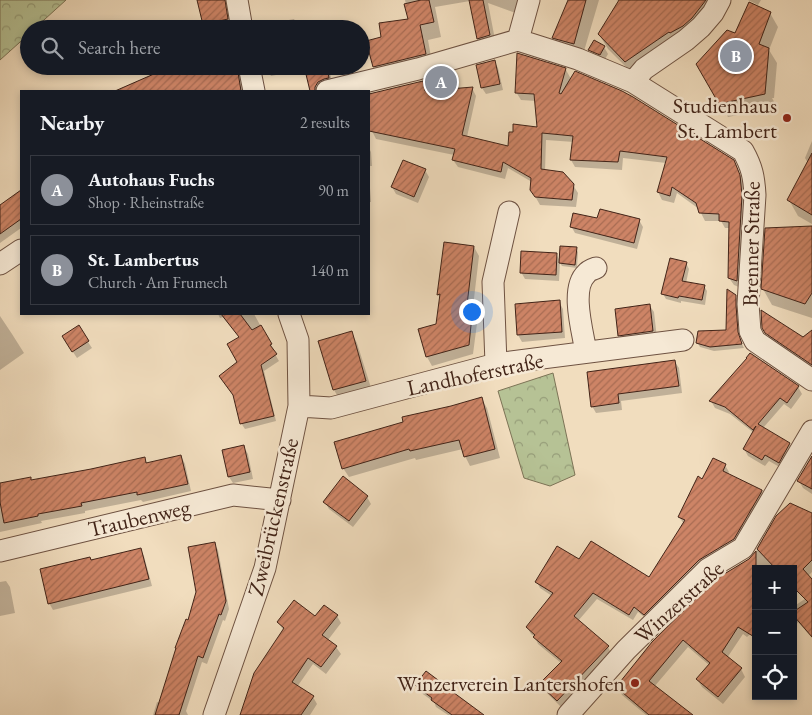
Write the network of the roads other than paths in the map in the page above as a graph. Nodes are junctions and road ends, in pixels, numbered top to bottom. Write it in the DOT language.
graph roads {
  1 [pos="529,0"];
  2 [pos="720,0"];
  3 [pos="237,3"];
  4 [pos="240,20"];
  5 [pos="518,40"];
  6 [pos="251,75"];
  7 [pos="633,82"];
  8 [pos="254,90"];
  9 [pos="331,90"];
  10 [pos="509,212"];
  11 [pos="20,251"];
  12 [pos="0,264"];
  13 [pos="596,268"];
  14 [pos="289,315"];
  15 [pos="682,340"];
  16 [pos="586,352"];
  17 [pos="496,364"];
  18 [pos="812,380"];
  19 [pos="299,406"];
  20 [pos="812,431"];
  21 [pos="280,500"];
  22 [pos="0,551"];
  23 [pos="214,715"];
  24 [pos="568,715"];
  1 -- 5 [label="street"];
  2 -- 7 [label="street"];
  3 -- 4 [label="street"];
  5 -- 7 [label="street, Brenner Straße"];
  5 -- 9 [label="street"];
  6 -- 8 [label="street"];
  7 -- 18 [label="street, Brenner Straße"];
  10 -- 17 [label="street"];
  11 -- 12 [label="street"];
  13 -- 16 [label="street"];
  14 -- 19 [label="street, Zweibrückenstraße"];
  15 -- 16 [label="street, Landhoferstraße"];
  16 -- 17 [label="street, Landhoferstraße"];
  17 -- 19 [label="street, Landhoferstraße"];
  19 -- 21 [label="street, Zweibrückenstraße"];
  20 -- 24 [label="street, Winzerstraße"];
  21 -- 22 [label="street, Traubenweg"];
  21 -- 23 [label="street, Zweibrückenstraße"];
}
